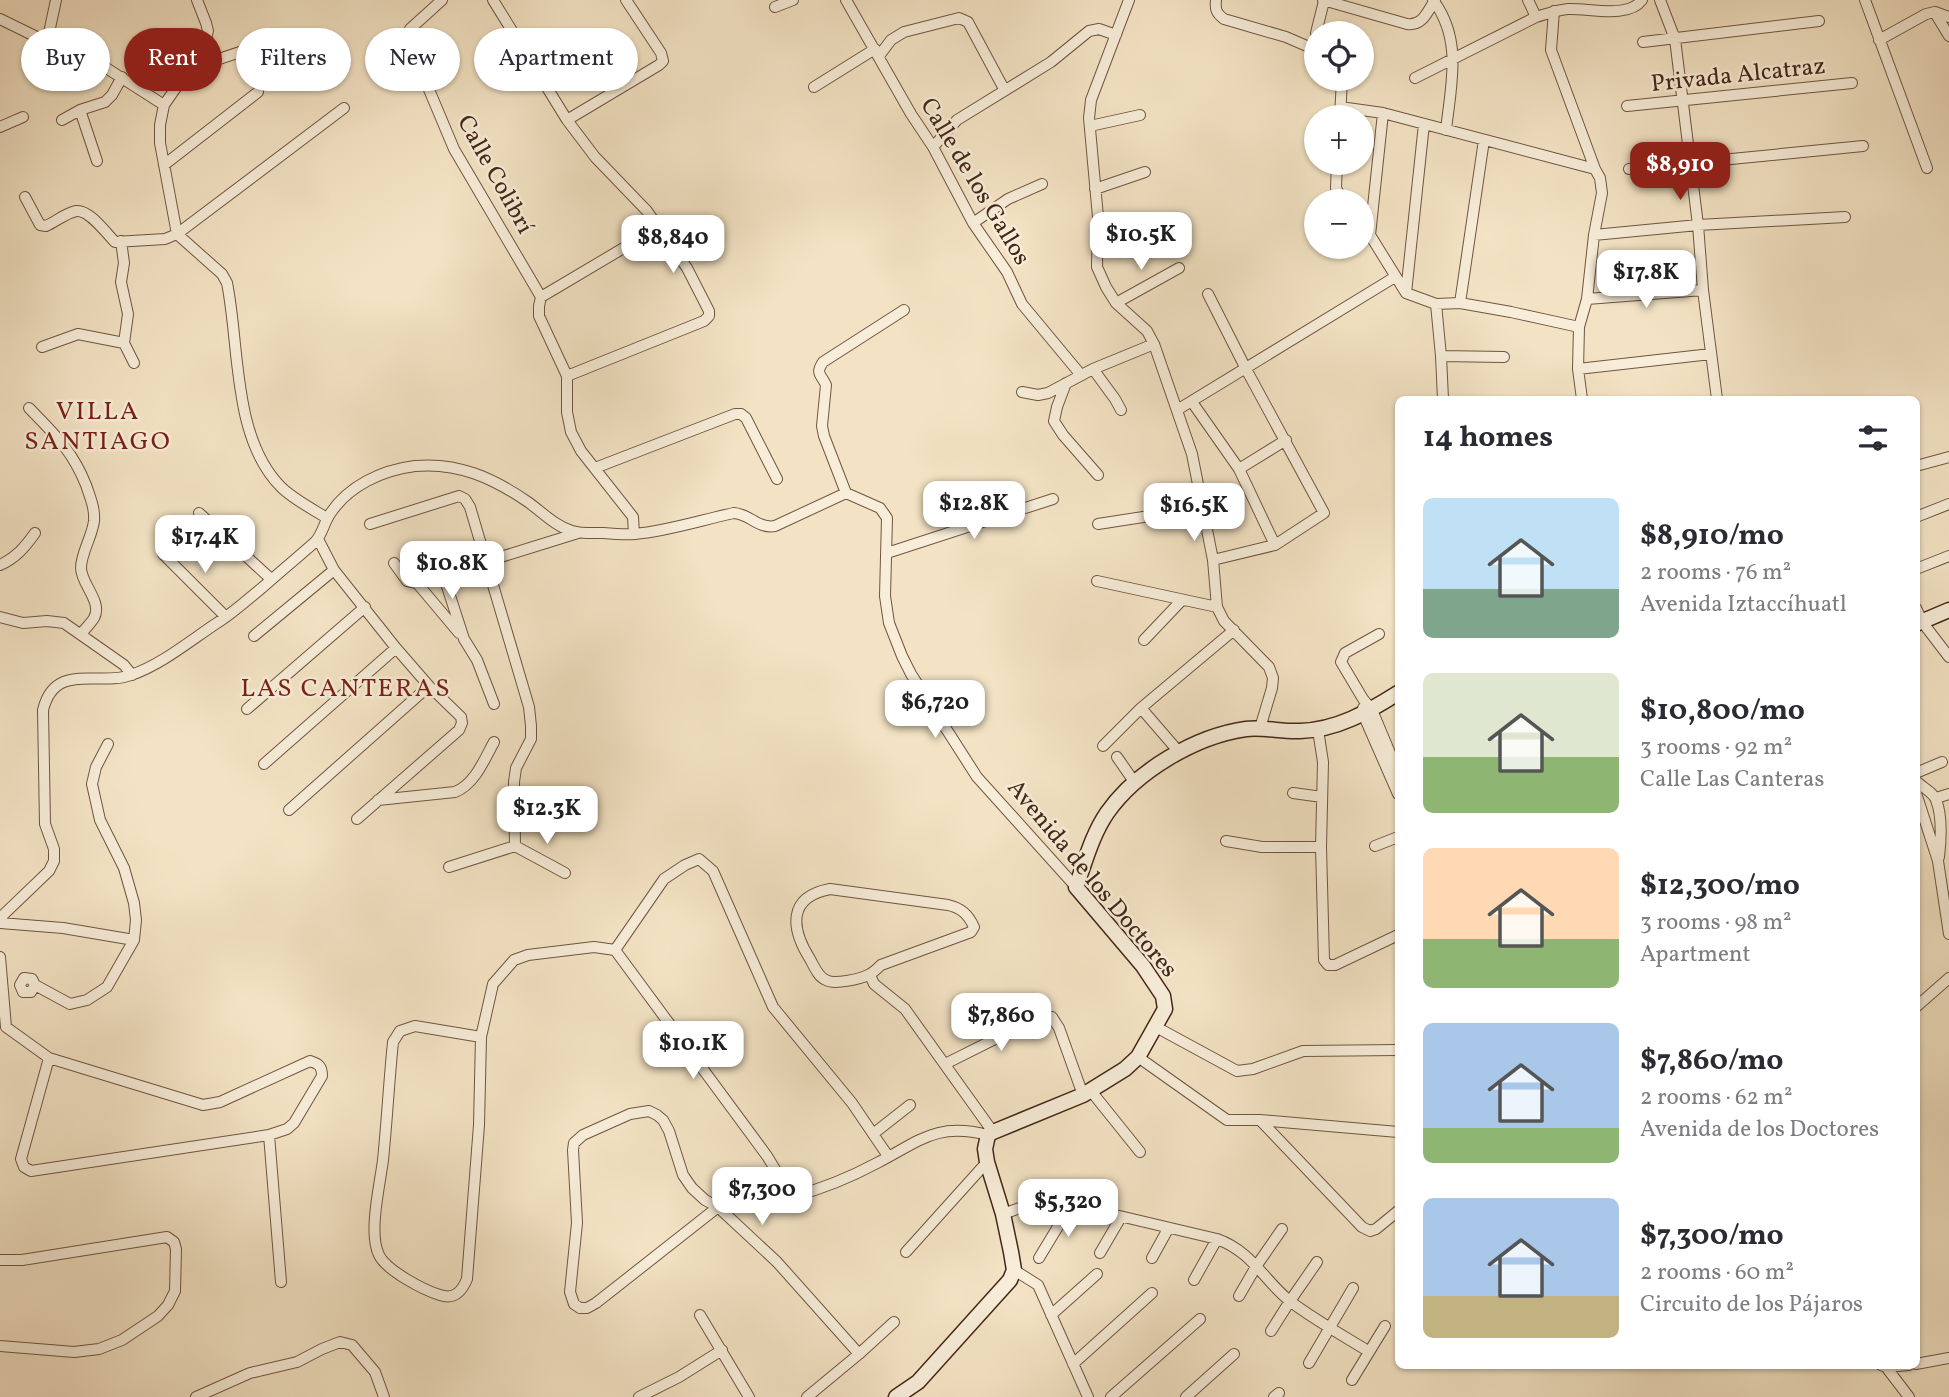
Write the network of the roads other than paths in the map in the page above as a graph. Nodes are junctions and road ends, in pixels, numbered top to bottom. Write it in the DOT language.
graph roads {
  1 [pos="56,0"];
  2 [pos="197,0"];
  3 [pos="442,0"];
  4 [pos="493,0"];
  5 [pos="626,0"];
  6 [pos="793,0"];
  7 [pos="846,0"];
  8 [pos="1129,0"];
  9 [pos="1216,0"];
  10 [pos="1324,0"];
  11 [pos="1434,0"];
  12 [pos="1528,0"];
  13 [pos="1642,0"];
  14 [pos="1660,0"];
  15 [pos="1865,0"];
  16 [pos="775,7"];
  17 [pos="1554,11"];
  18 [pos="1935,12"];
  19 [pos="1536,17"];
  20 [pos="1949,18"];
  21 [pos="0,19"];
  22 [pos="1319,21"];
  23 [pos="1819,21"];
  24 [pos="50,28"];
  25 [pos="207,28"];
  26 [pos="21,30"];
  27 [pos="1116,35"];
  28 [pos="1949,36"];
  29 [pos="1675,38"];
  30 [pos="1879,40"];
  31 [pos="1643,42"];
  32 [pos="1304,45"];
  33 [pos="877,52"];
  34 [pos="1454,58"];
  35 [pos="110,70"];
  36 [pos="122,77"];
  37 [pos="1415,78"];
  38 [pos="1852,83"];
  39 [pos="814,87"];
  40 [pos="1004,89"];
  41 [pos="173,91"];
  42 [pos="258,92"];
  43 [pos="1683,100"];
  44 [pos="164,104"];
  45 [pos="1627,106"];
  46 [pos="344,108"];
  47 [pos="80,110"];
  48 [pos="1374,113"];
  49 [pos="1383,113"];
  50 [pos="1140,115"];
  51 [pos="23,117"];
  52 [pos="62,120"];
  53 [pos="567,120"];
  54 [pos="2,124"];
  55 [pos="1424,124"];
  56 [pos="1090,126"];
  57 [pos="1447,130"];
  58 [pos="1483,140"];
  59 [pos="1863,146"];
  60 [pos="933,147"];
  61 [pos="97,161"];
  62 [pos="1691,163"];
  63 [pos="164,165"];
  64 [pos="1927,168"];
  65 [pos="1595,169"];
  66 [pos="1629,169"];
  67 [pos="1146,172"];
  68 [pos="1042,184"];
  69 [pos="1096,189"];
  70 [pos="25,197"];
  71 [pos="1374,197"];
  72 [pos="1845,217"];
  73 [pos="1178,219"];
  74 [pos="973,223"];
  75 [pos="1699,225"];
  76 [pos="659,227"];
  77 [pos="177,234"];
  78 [pos="1594,235"];
  79 [pos="121,241"];
  80 [pos="1374,242"];
  81 [pos="1097,243"];
  82 [pos="1179,268"];
  83 [pos="1395,277"];
  84 [pos="1703,290"];
  85 [pos="1406,293"];
  86 [pos="1208,294"];
  87 [pos="541,297"];
  88 [pos="1587,299"];
  89 [pos="1116,303"];
  90 [pos="1460,303"];
  91 [pos="1436,304"];
  92 [pos="904,310"];
  93 [pos="1579,327"];
  94 [pos="124,344"];
  95 [pos="1154,344"];
  96 [pos="42,347"];
  97 [pos="1711,354"];
  98 [pos="1441,356"];
  99 [pos="1504,357"];
  100 [pos="134,363"];
  101 [pos="1093,369"];
  102 [pos="1246,369"];
  103 [pos="1578,369"];
  104 [pos="1081,375"];
  105 [pos="567,376"];
  106 [pos="1066,383"];
  107 [pos="1022,392"];
  108 [pos="1443,396"];
  109 [pos="1582,396"];
  110 [pos="1717,396"];
  111 [pos="1192,402"];
  112 [pos="29,408"];
  113 [pos="1121,410"];
  114 [pos="1177,410"];
  115 [pos="1286,440"];
  116 [pos="1949,457"];
  117 [pos="1920,465"];
  118 [pos="595,468"];
  119 [pos="1239,469"];
  120 [pos="1098,475"];
  121 [pos="777,479"];
  122 [pos="846,493"];
  123 [pos="1053,499"];
  124 [pos="1949,504"];
  125 [pos="1201,508"];
  126 [pos="200,513"];
  127 [pos="1920,515"];
  128 [pos="327,518"];
  129 [pos="370,524"];
  130 [pos="1098,524"];
  131 [pos="35,533"];
  132 [pos="579,533"];
  133 [pos="634,534"];
  134 [pos="318,539"];
  135 [pos="1275,545"];
  136 [pos="887,553"];
  137 [pos="163,554"];
  138 [pos="1949,556"];
  139 [pos="1213,560"];
  140 [pos="485,561"];
  141 [pos="394,563"];
  142 [pos="0,565"];
  143 [pos="1920,567"];
  144 [pos="334,570"];
  145 [pos="443,574"];
  146 [pos="271,579"];
  147 [pos="1097,581"];
  148 [pos="417,583"];
  149 [pos="1182,600"];
  150 [pos="365,607"];
  151 [pos="1217,607"];
  152 [pos="1949,610"];
  153 [pos="0,617"];
  154 [pos="226,617"];
  155 [pos="1920,623"];
  156 [pos="1234,630"];
  157 [pos="80,634"];
  158 [pos="1380,634"];
  159 [pos="254,636"];
  160 [pos="464,639"];
  161 [pos="1144,640"];
  162 [pos="396,648"];
  163 [pos="1949,657"];
  164 [pos="132,675"];
  165 [pos="429,686"];
  166 [pos="1395,694"];
  167 [pos="494,704"];
  168 [pos="1141,708"];
  169 [pos="1366,708"];
  170 [pos="247,709"];
  171 [pos="1260,728"];
  172 [pos="1318,730"];
  173 [pos="494,742"];
  174 [pos="108,744"];
  175 [pos="1103,746"];
  176 [pos="1179,752"];
  177 [pos="1117,757"];
  178 [pos="1942,762"];
  179 [pos="264,764"];
  180 [pos="1395,766"];
  181 [pos="1920,771"];
  182 [pos="1135,783"];
  183 [pos="1920,784"];
  184 [pos="1395,786"];
  185 [pos="1293,793"];
  186 [pos="1949,794"];
  187 [pos="1322,797"];
  188 [pos="1936,798"];
  189 [pos="377,800"];
  190 [pos="289,810"];
  191 [pos="1920,816"];
  192 [pos="357,819"];
  193 [pos="1395,838"];
  194 [pos="1226,841"];
  195 [pos="515,846"];
  196 [pos="1375,846"];
  197 [pos="1321,847"];
  198 [pos="1938,861"];
  199 [pos="449,867"];
  200 [pos="565,873"];
  201 [pos="1076,887"];
  202 [pos="1947,917"];
  203 [pos="0,921"];
  204 [pos="1949,934"];
  205 [pos="1395,936"];
  206 [pos="134,940"];
  207 [pos="615,950"];
  208 [pos="0,957"];
  209 [pos="870,975"];
  210 [pos="1949,978"];
  211 [pos="35,985"];
  212 [pos="1920,1003"];
  213 [pos="1156,1027"];
  214 [pos="481,1037"];
  215 [pos="1395,1050"];
  216 [pos="1138,1057"];
  217 [pos="49,1058"];
  218 [pos="945,1064"];
  219 [pos="1087,1093"];
  220 [pos="910,1105"];
  221 [pos="1259,1120"];
  222 [pos="1395,1132"];
  223 [pos="873,1134"];
  224 [pos="990,1134"];
  225 [pos="269,1135"];
  226 [pos="1140,1152"];
  227 [pos="888,1156"];
  228 [pos="987,1162"];
  229 [pos="1072,1205"];
  230 [pos="718,1207"];
  231 [pos="1395,1213"];
  232 [pos="1003,1214"];
  233 [pos="1121,1217"];
  234 [pos="1168,1228"];
  235 [pos="1282,1229"];
  236 [pos="1217,1239"];
  237 [pos="906,1252"];
  238 [pos="1101,1253"];
  239 [pos="1039,1258"];
  240 [pos="1152,1258"];
  241 [pos="0,1259"];
  242 [pos="1317,1262"];
  243 [pos="1257,1265"];
  244 [pos="1014,1270"];
  245 [pos="1097,1274"];
  246 [pos="1194,1280"];
  247 [pos="281,1282"];
  248 [pos="1353,1288"];
  249 [pos="1152,1293"];
  250 [pos="1239,1296"];
  251 [pos="1290,1301"];
  252 [pos="700,1315"];
  253 [pos="1051,1315"];
  254 [pos="1200,1319"];
  255 [pos="894,1322"];
  256 [pos="1385,1326"];
  257 [pos="1330,1328"];
  258 [pos="1271,1331"];
  259 [pos="0,1346"];
  260 [pos="722,1350"];
  261 [pos="1368,1351"];
  262 [pos="859,1354"];
  263 [pos="1234,1354"];
  264 [pos="1949,1358"];
  265 [pos="1309,1363"];
  266 [pos="1920,1363"];
  267 [pos="1073,1364"];
  268 [pos="1886,1369"];
  269 [pos="1352,1380"];
  270 [pos="197,1397"];
  271 [pos="384,1397"];
  272 [pos="639,1397"];
  273 [pos="749,1397"];
  274 [pos="807,1397"];
  275 [pos="896,1397"];
  276 [pos="1088,1397"];
  277 [pos="1111,1397"];
  278 [pos="1186,1397"];
  279 [pos="1909,1397"];
  1 -- 24 [label="street"];
  2 -- 25 [label="street"];
  3 -- 87 [label="street, Calle Colibrí"];
  4 -- 53 [label="street"];
  5 -- 53 [label="street"];
  6 -- 16 [label="street"];
  7 -- 33 [label="street, Calle de los Gallos"];
  8 -- 27 [label="street"];
  9 -- 32 [label="street"];
  10 -- 11 [label="street"];
  10 -- 22 [label="street"];
  11 -- 34 [label="street"];
  12 -- 19 [label="street"];
  13 -- 17 [label="street"];
  14 -- 29 [label="street"];
  15 -- 30 [label="street"];
  17 -- 19 [label="street"];
  17 -- 65 [label="street"];
  18 -- 20 [label="street"];
  18 -- 28 [label="street"];
  18 -- 30 [label="street"];
  19 -- 34 [label="street"];
  21 -- 26 [label="street"];
  23 -- 29 [label="street"];
  27 -- 40 [label="street"];
  27 -- 56 [label="street"];
  29 -- 31 [label="street"];
  29 -- 43 [label="street"];
  30 -- 64 [label="street"];
  33 -- 39 [label="street"];
  33 -- 40 [label="street"];
  33 -- 60 [label="street, Calle de los Gallos"];
  34 -- 37 [label="street"];
  34 -- 57 [label="street"];
  35 -- 36 [label="street"];
  36 -- 44 [label="street"];
  36 -- 47 [label="street"];
  38 -- 43 [label="street, Privada Alcatraz"];
  40 -- 60 [label="street"];
  41 -- 44 [label="street"];
  42 -- 63 [label="street"];
  43 -- 45 [label="street, Privada Alcatraz"];
  43 -- 62 [label="street"];
  44 -- 63 [label="street"];
  46 -- 77 [label="street"];
  47 -- 52 [label="street"];
  47 -- 61 [label="street"];
  48 -- 49 [label="street"];
  49 -- 55 [label="street"];
  49 -- 71 [label="street"];
  50 -- 56 [label="street"];
  51 -- 54 [label="street"];
  53 -- 76 [label="street"];
  55 -- 57 [label="street"];
  55 -- 85 [label="street"];
  56 -- 69 [label="street"];
  57 -- 58 [label="street"];
  58 -- 65 [label="street"];
  58 -- 90 [label="street"];
  59 -- 62 [label="street"];
  60 -- 74 [label="street, Calle de los Gallos"];
  62 -- 66 [label="street"];
  62 -- 75 [label="street"];
  63 -- 77 [label="street"];
  65 -- 78 [label="street"];
  67 -- 69 [label="street"];
  68 -- 74 [label="street"];
  69 -- 81 [label="street"];
  70 -- 79 [label="street"];
  72 -- 75 [label="street"];
  73 -- 81 [label="street"];
  74 -- 104 [label="street, Calle de los Gallos"];
  75 -- 78 [label="street"];
  75 -- 84 [label="street"];
  76 -- 87 [label="street"];
  76 -- 105 [label="street"];
  77 -- 79 [label="street"];
  77 -- 128 [label="street"];
  78 -- 88 [label="street"];
  79 -- 94 [label="street"];
  80 -- 83 [label="street"];
  81 -- 89 [label="street"];
  82 -- 89 [label="street"];
  83 -- 85 [label="street"];
  83 -- 102 [label="street"];
  84 -- 88 [label="street"];
  84 -- 97 [label="street"];
  85 -- 91 [label="street"];
  86 -- 102 [label="street"];
  87 -- 105 [label="street"];
  88 -- 93 [label="street"];
  89 -- 95 [label="street"];
  90 -- 91 [label="street"];
  90 -- 93 [label="street"];
  91 -- 98 [label="street"];
  92 -- 122 [label="street"];
  93 -- 103 [label="street"];
  94 -- 96 [label="street"];
  94 -- 100 [label="street"];
  95 -- 101 [label="street"];
  95 -- 114 [label="street"];
  97 -- 103 [label="street"];
  97 -- 110 [label="street"];
  98 -- 99 [label="street"];
  98 -- 108 [label="street"];
  101 -- 104 [label="street"];
  101 -- 113 [label="street"];
  102 -- 111 [label="street"];
  102 -- 115 [label="street"];
  103 -- 109 [label="street"];
  104 -- 106 [label="street"];
  105 -- 118 [label="street"];
  106 -- 107 [label="street"];
  106 -- 120 [label="street"];
  111 -- 114 [label="street"];
  111 -- 119 [label="street"];
  112 -- 157 [label="street"];
  114 -- 125 [label="street"];
  115 -- 119 [label="street"];
  115 -- 135 [label="street"];
  116 -- 117 [label="street"];
  118 -- 121 [label="street"];
  118 -- 133 [label="street"];
  119 -- 135 [label="street"];
  122 -- 133 [label="street"];
  122 -- 136 [label="street, Avenida de los Doctores"];
  123 -- 136 [label="street"];
  124 -- 127 [label="street"];
  125 -- 130 [label="street"];
  125 -- 139 [label="street"];
  126 -- 146 [label="street"];
  128 -- 132 [label="street"];
  128 -- 134 [label="street"];
  129 -- 140 [label="street"];
  131 -- 142 [label="street"];
  132 -- 133 [label="street"];
  132 -- 140 [label="street"];
  134 -- 144 [label="street"];
  134 -- 146 [label="street"];
  135 -- 139 [label="street"];
  136 -- 201 [label="street, Avenida de los Doctores"];
  137 -- 154 [label="street"];
  138 -- 143 [label="street"];
  139 -- 151 [label="street"];
  140 -- 145 [label="street"];
  140 -- 195 [label="street"];
  141 -- 148 [label="street"];
  144 -- 150 [label="street"];
  144 -- 159 [label="street"];
  145 -- 148 [label="street"];
  145 -- 160 [label="street"];
  146 -- 154 [label="street"];
  147 -- 149 [label="street"];
  148 -- 160 [label="street"];
  149 -- 151 [label="street"];
  149 -- 161 [label="street"];
  150 -- 162 [label="street"];
  150 -- 170 [label="street"];
  151 -- 156 [label="street"];
  152 -- 155 [label="main road"];
  153 -- 157 [label="street"];
  154 -- 164 [label="street"];
  155 -- 163 [label="street"];
  156 -- 168 [label="street"];
  156 -- 171 [label="street"];
  157 -- 164 [label="street"];
  158 -- 169 [label="street"];
  160 -- 167 [label="street"];
  162 -- 165 [label="street"];
  162 -- 179 [label="street"];
  164 -- 203 [label="street"];
  165 -- 189 [label="street"];
  165 -- 190 [label="street"];
  166 -- 169 [label="main road"];
  168 -- 175 [label="street"];
  168 -- 176 [label="street"];
  169 -- 172 [label="main road"];
  169 -- 180 [label="street"];
  169 -- 184 [label="street"];
  171 -- 172 [label="main road"];
  171 -- 176 [label="main road"];
  172 -- 187 [label="street"];
  173 -- 189 [label="street"];
  174 -- 206 [label="street"];
  176 -- 182 [label="main road"];
  177 -- 182 [label="street"];
  178 -- 181 [label="street"];
  182 -- 201 [label="main road"];
  183 -- 188 [label="street"];
  185 -- 187 [label="street"];
  186 -- 188 [label="street"];
  187 -- 197 [label="street"];
  188 -- 198 [label="street"];
  189 -- 192 [label="street"];
  191 -- 198 [label="street"];
  193 -- 196 [label="street"];
  194 -- 197 [label="street"];
  195 -- 199 [label="street"];
  195 -- 200 [label="street"];
  197 -- 205 [label="street"];
  198 -- 202 [label="street"];
  201 -- 213 [label="main road, Avenida de los Doctores"];
  202 -- 204 [label="street"];
  203 -- 206 [label="street"];
  206 -- 211 [label="street"];
  207 -- 214 [label="street"];
  207 -- 223 [label="street"];
  207 -- 227 [label="street"];
  208 -- 217 [label="street"];
  209 -- 209 [label="street"];
  209 -- 218 [label="street"];
  210 -- 212 [label="street"];
  213 -- 215 [label="street"];
  213 -- 216 [label="main road, Avenida de los Doctores"];
  214 -- 214 [label="street"];
  216 -- 219 [label="main road, Avenida de los Doctores"];
  216 -- 221 [label="street"];
  217 -- 225 [label="street"];
  217 -- 225 [label="street"];
  218 -- 219 [label="street"];
  218 -- 224 [label="street"];
  219 -- 224 [label="main road, Avenida de los Doctores"];
  219 -- 226 [label="street"];
  220 -- 223 [label="street"];
  221 -- 222 [label="street"];
  221 -- 231 [label="street"];
  223 -- 227 [label="street"];
  224 -- 227 [label="street"];
  224 -- 228 [label="main road"];
  225 -- 247 [label="street"];
  228 -- 232 [label="main road"];
  228 -- 237 [label="street"];
  229 -- 232 [label="street"];
  229 -- 233 [label="street"];
  229 -- 239 [label="street"];
  230 -- 230 [label="street"];
  230 -- 262 [label="street"];
  232 -- 244 [label="main road"];
  233 -- 234 [label="street"];
  233 -- 238 [label="street"];
  234 -- 236 [label="street"];
  234 -- 240 [label="street"];
  235 -- 243 [label="street"];
  236 -- 243 [label="street"];
  236 -- 246 [label="street"];
  241 -- 259 [label="street"];
  242 -- 251 [label="street"];
  243 -- 250 [label="street"];
  243 -- 251 [label="street"];
  244 -- 253 [label="street"];
  244 -- 275 [label="main road"];
  245 -- 253 [label="street"];
  248 -- 257 [label="street"];
  249 -- 267 [label="street"];
  251 -- 257 [label="street"];
  251 -- 258 [label="street"];
  252 -- 260 [label="street"];
  253 -- 267 [label="street"];
  254 -- 277 [label="street"];
  255 -- 262 [label="street"];
  256 -- 261 [label="street"];
  257 -- 261 [label="street"];
  257 -- 265 [label="street"];
  260 -- 272 [label="street"];
  260 -- 273 [label="street"];
  261 -- 269 [label="street"];
  262 -- 274 [label="street"];
  263 -- 278 [label="street"];
  264 -- 266 [label="street"];
  267 -- 276 [label="street"];
  268 -- 279 [label="street"];
  270 -- 271 [label="street"];
}
